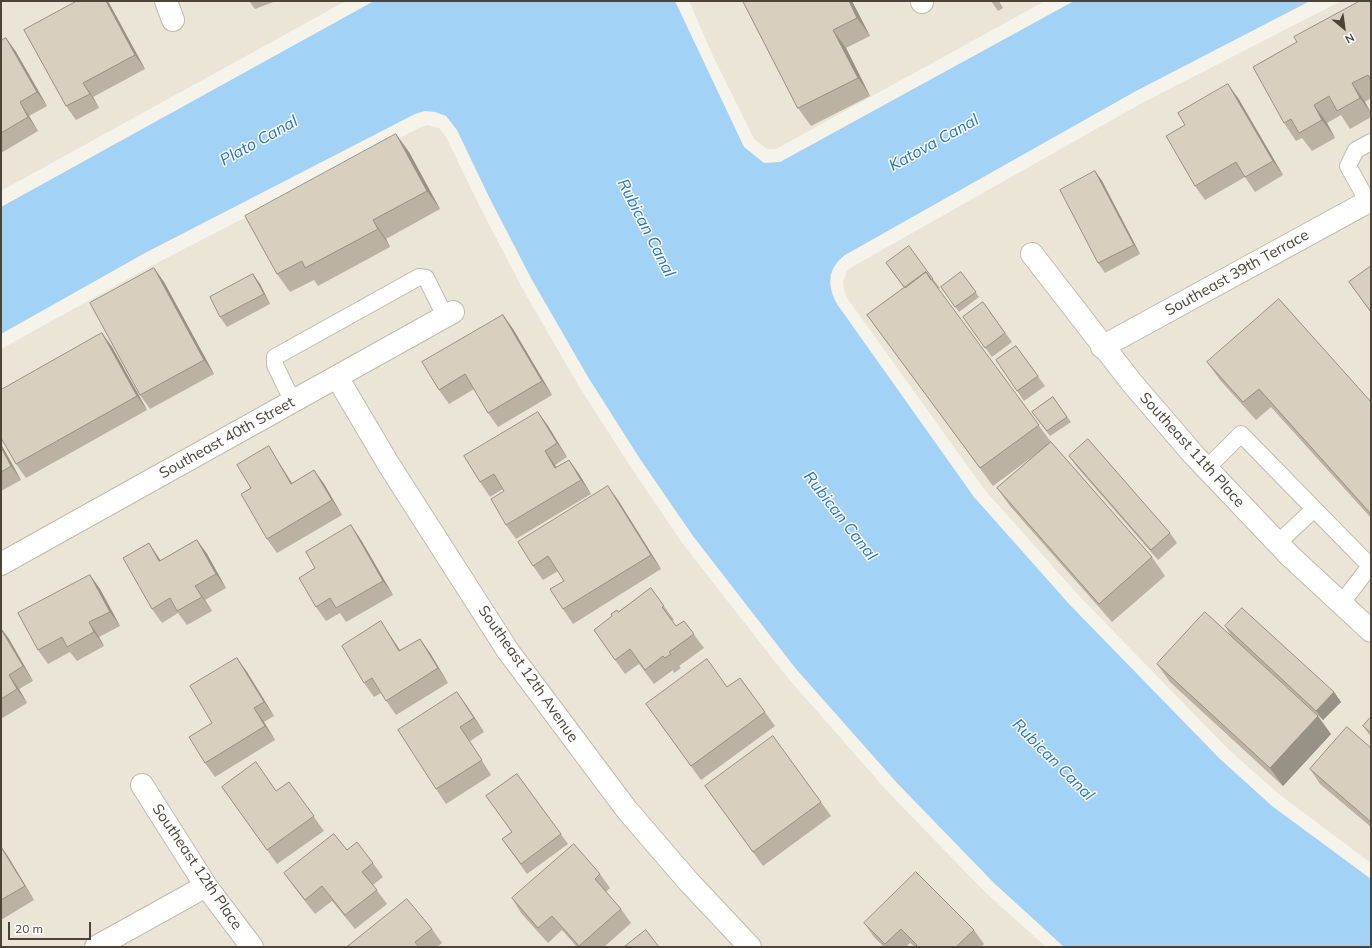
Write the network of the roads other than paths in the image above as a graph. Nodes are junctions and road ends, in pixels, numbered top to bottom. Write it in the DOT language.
graph roads {
  1 [pos="1371,142"];
  2 [pos="1369,201"];
  3 [pos="1032,254"];
  4 [pos="449,314"];
  5 [pos="1102,347"];
  6 [pos="337,377"];
  7 [pos="293,402"];
  8 [pos="1206,468"];
  9 [pos="1314,509"];
  10 [pos="1278,543"];
  11 [pos="1,564"];
  12 [pos="1341,604"];
  13 [pos="1371,631"];
  14 [pos="142,785"];
  15 [pos="206,886"];
  16 [pos="96,947"];
  17 [pos="252,947"];
  18 [pos="750,947"];
  1 -- 2 [label="lane"];
  2 -- 5 [label="street, Southeast 39th Terrace"];
  3 -- 5 [label="street, Southeast 11th Place"];
  4 -- 6 [label="street, Southeast 40th Street"];
  4 -- 7 [label="lane"];
  5 -- 8 [label="street, Southeast 11th Place"];
  6 -- 7 [label="street, Southeast 40th Street"];
  6 -- 18 [label="street, Southeast 12th Avenue"];
  7 -- 11 [label="street, Southeast 40th Street"];
  8 -- 9 [label="lane"];
  8 -- 10 [label="street, Southeast 11th Place"];
  9 -- 10 [label="lane"];
  9 -- 12 [label="lane"];
  10 -- 12 [label="street, Southeast 11th Place"];
  12 -- 13 [label="street, Southeast 11th Place"];
  14 -- 15 [label="street, Southeast 12th Place"];
  15 -- 16 [label="street"];
  15 -- 17 [label="street, Southeast 12th Place"];
}
